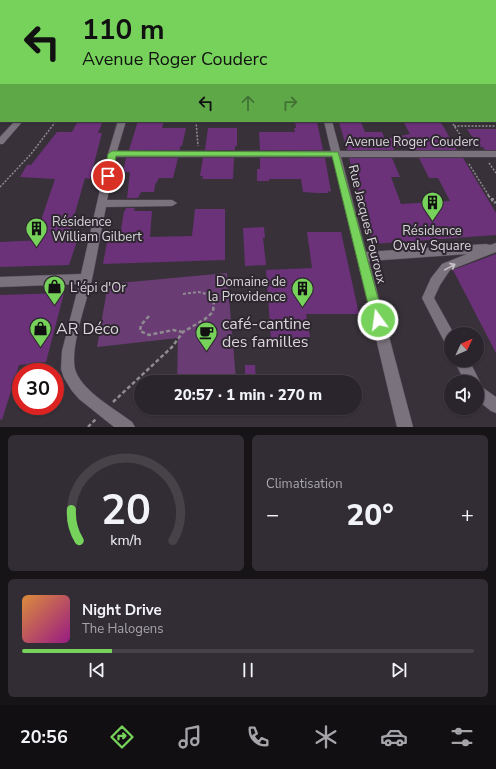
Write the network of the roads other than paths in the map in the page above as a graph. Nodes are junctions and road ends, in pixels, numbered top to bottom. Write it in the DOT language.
graph roads {
  1 [pos="18,122"];
  2 [pos="122,122"];
  3 [pos="328,122"];
  4 [pos="0,142"];
  5 [pos="336,153"];
  6 [pos="112,154"];
  7 [pos="496,154"];
  8 [pos="172,203"];
  9 [pos="102,204"];
  10 [pos="496,247"];
  11 [pos="362,257"];
  12 [pos="86,279"];
  13 [pos="0,282"];
  14 [pos="444,328"];
  15 [pos="484,397"];
  16 [pos="496,406"];
  17 [pos="127,427"];
  18 [pos="406,427"];
  1 -- 4 [label="street"];
  2 -- 6 [label="street"];
  3 -- 5 [label="street, Rue Jacques Fouroux"];
  5 -- 6 [label="street, Avenue Roger Couderc"];
  5 -- 7 [label="street, Avenue Roger Couderc"];
  5 -- 11 [label="street, Rue Jacques Fouroux"];
  6 -- 9 [label="street"];
  8 -- 9 [label="street"];
  9 -- 12 [label="street"];
  10 -- 11 [label="street"];
  14 -- 10 [label="street, one-way"];
  11 -- 18 [label="street, Rue Jacques Fouroux"];
  12 -- 13 [label="street"];
  12 -- 17 [label="street"];
  15 -- 16 [label="street"];
}
